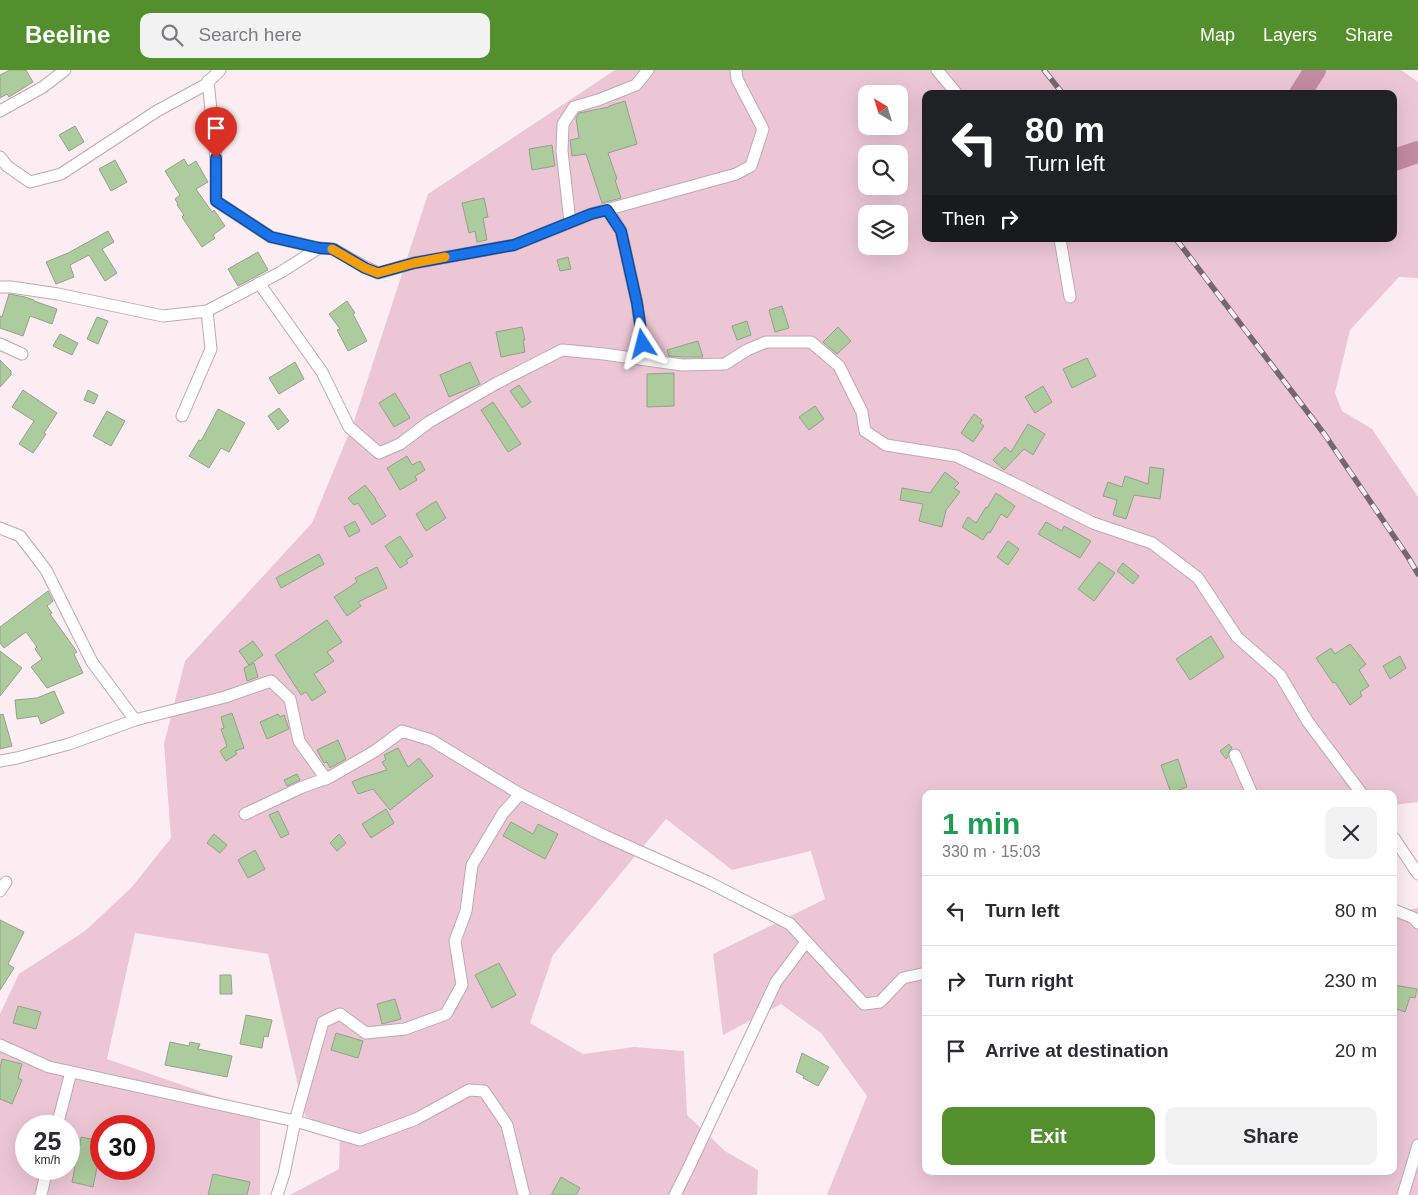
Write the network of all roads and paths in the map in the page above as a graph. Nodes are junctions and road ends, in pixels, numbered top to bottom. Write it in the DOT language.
graph roads {
  1 [pos="66,70"];
  2 [pos="220,70"];
  3 [pos="648,70"];
  4 [pos="736,70"];
  5 [pos="937,70"];
  6 [pos="208,81"];
  7 [pos="953,90"];
  8 [pos="0,111"];
  9 [pos="0,157"];
  10 [pos="607,210"];
  11 [pos="570,222"];
  12 [pos="1061,242"];
  13 [pos="319,248"];
  14 [pos="260,283"];
  15 [pos="0,287"];
  16 [pos="1070,297"];
  17 [pos="207,311"];
  18 [pos="0,344"];
  19 [pos="22,354"];
  20 [pos="632,358"];
  21 [pos="182,416"];
  22 [pos="0,528"];
  23 [pos="135,720"];
  24 [pos="1235,755"];
  25 [pos="0,761"];
  26 [pos="326,779"];
  27 [pos="1250,790"];
  28 [pos="1359,790"];
  29 [pos="520,794"];
  30 [pos="245,814"];
  31 [pos="1397,842"];
  32 [pos="1418,874"];
  33 [pos="1397,911"];
  34 [pos="1418,923"];
  35 [pos="806,942"];
  36 [pos="922,974"];
  37 [pos="0,1046"];
  38 [pos="70,1072"];
  39 [pos="60,1115"];
  40 [pos="295,1121"];
  41 [pos="1418,1145"];
  42 [pos="44,1180"];
  43 [pos="41,1195"];
  44 [pos="276,1195"];
  45 [pos="524,1195"];
  46 [pos="675,1195"];
  47 [pos="1402,1195"];
  1 -- 8 [label="street"];
  2 -- 6 [label="street"];
  3 -- 11 [label="street"];
  4 -- 10 [label="street"];
  5 -- 7 [label="street"];
  6 -- 9 [label="street"];
  6 -- 13 [label="street"];
  10 -- 11 [label="street"];
  10 -- 20 [label="street"];
  11 -- 13 [label="street"];
  12 -- 16 [label="street"];
  13 -- 14 [label="street"];
  14 -- 17 [label="street"];
  14 -- 20 [label="street"];
  15 -- 17 [label="street"];
  17 -- 21 [label="street"];
  18 -- 19 [label="street"];
  20 -- 28 [label="street"];
  22 -- 23 [label="street"];
  23 -- 25 [label="street"];
  23 -- 26 [label="street"];
  24 -- 27 [label="street"];
  26 -- 29 [label="street"];
  26 -- 30 [label="street"];
  29 -- 35 [label="street"];
  29 -- 40 [label="street"];
  31 -- 32 [label="street"];
  33 -- 34 [label="street"];
  35 -- 36 [label="street"];
  35 -- 46 [label="street"];
  37 -- 38 [label="street"];
  38 -- 39 [label="street"];
  38 -- 40 [label="street"];
  40 -- 44 [label="street"];
  40 -- 45 [label="street"];
  41 -- 47 [label="street"];
  42 -- 43 [label="street"];
}
